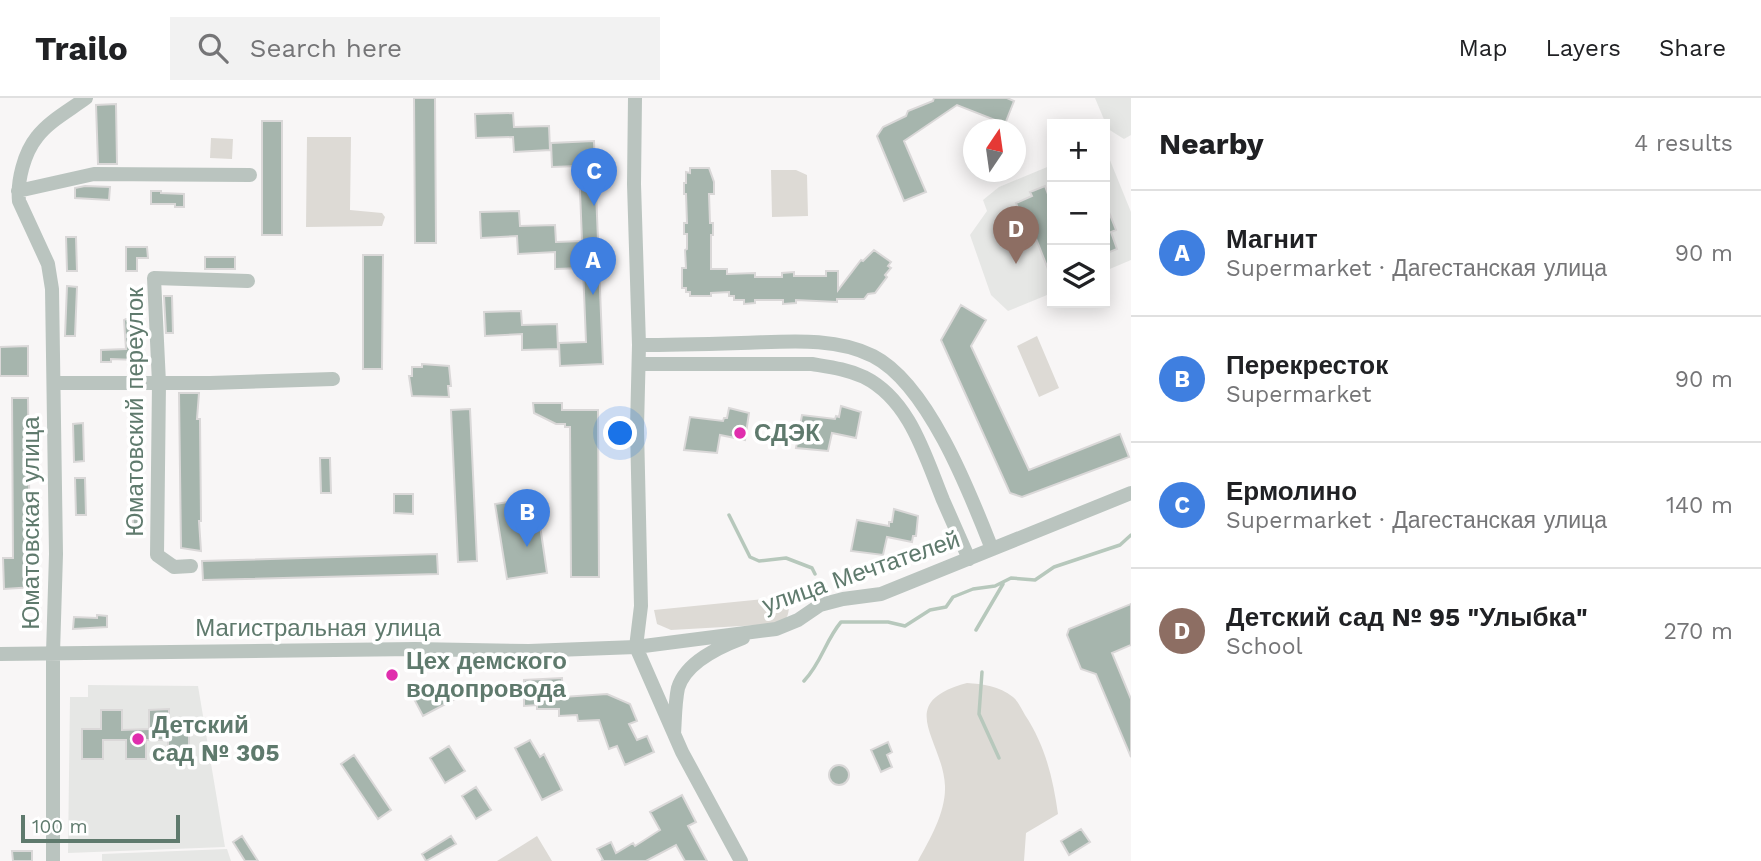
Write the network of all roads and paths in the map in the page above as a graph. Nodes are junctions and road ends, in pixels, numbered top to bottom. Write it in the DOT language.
graph roads {
  1 [pos="86,98"];
  2 [pos="635,98"];
  3 [pos="250,175"];
  4 [pos="18,191"];
  5 [pos="248,281"];
  6 [pos="639,345"];
  7 [pos="639,364"];
  8 [pos="333,379"];
  9 [pos="54,383"];
  10 [pos="159,383"];
  11 [pos="1131,493"];
  12 [pos="992,549"];
  13 [pos="969,559"];
  14 [pos="191,566"];
  15 [pos="760,631"];
  16 [pos="636,647"];
  17 [pos="53,653"];
  18 [pos="0,654"];
  19 [pos="674,735"];
  20 [pos="53,861"];
  21 [pos="741,861"];
  1 -- 4 [label="street"];
  2 -- 6 [label="street"];
  3 -- 4 [label="street"];
  4 -- 9 [label="street, Юматовская улица"];
  5 -- 10 [label="street, Юматовский переулок"];
  6 -- 7 [label="street"];
  6 -- 12 [label="street"];
  7 -- 13 [label="street"];
  7 -- 16 [label="street"];
  8 -- 10 [label="street"];
  9 -- 10 [label="street"];
  9 -- 17 [label="street, Юматовская улица"];
  10 -- 14 [label="street, Юматовский переулок"];
  11 -- 12 [label="street, улица Мечтателей"];
  12 -- 13 [label="street, улица Мечтателей"];
  13 -- 15 [label="street, улица Мечтателей"];
  15 -- 16 [label="street, улица Мечтателей"];
  15 -- 19 [label="street"];
  16 -- 17 [label="street, Магистральная улица"];
  16 -- 19 [label="street"];
  17 -- 18 [label="street, Магистральная улица"];
  17 -- 20 [label="street, Юматовская улица"];
  19 -- 21 [label="street"];
}
